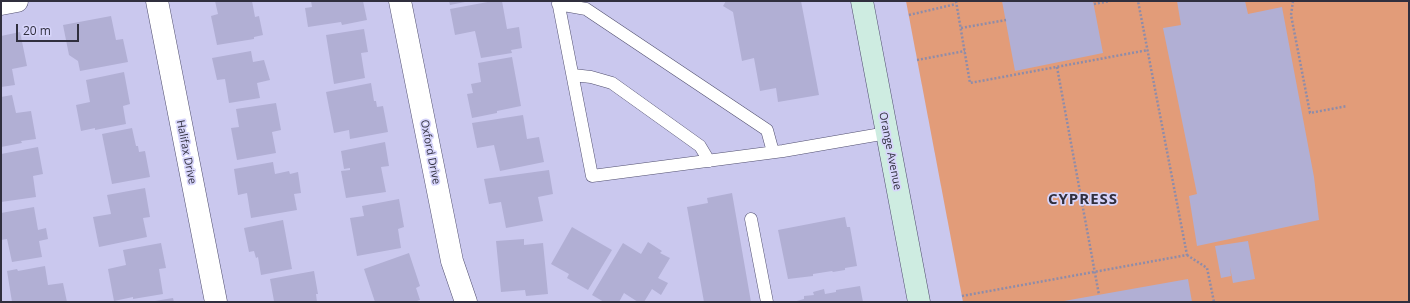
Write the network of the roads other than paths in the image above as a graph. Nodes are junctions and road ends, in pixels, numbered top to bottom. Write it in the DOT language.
graph roads {
  1 [pos="17,1"];
  2 [pos="157,1"];
  3 [pos="400,1"];
  4 [pos="862,1"];
  5 [pos="558,2"];
  6 [pos="1,4"];
  7 [pos="572,75"];
  8 [pos="887,133"];
  9 [pos="773,152"];
  10 [pos="710,161"];
  11 [pos="751,219"];
  12 [pos="216,302"];
  13 [pos="466,302"];
  14 [pos="767,302"];
  15 [pos="919,302"];
  1 -- 6 [label="street"];
  2 -- 12 [label="street, Halifax Drive"];
  3 -- 13 [label="street, Oxford Drive"];
  4 -- 8 [label="main road, Orange Avenue"];
  5 -- 7 [label="lane"];
  5 -- 9 [label="lane"];
  7 -- 10 [label="lane"];
  7 -- 10 [label="lane"];
  8 -- 9 [label="lane"];
  8 -- 15 [label="main road, Orange Avenue"];
  9 -- 10 [label="lane"];
  11 -- 14 [label="lane"];
}
